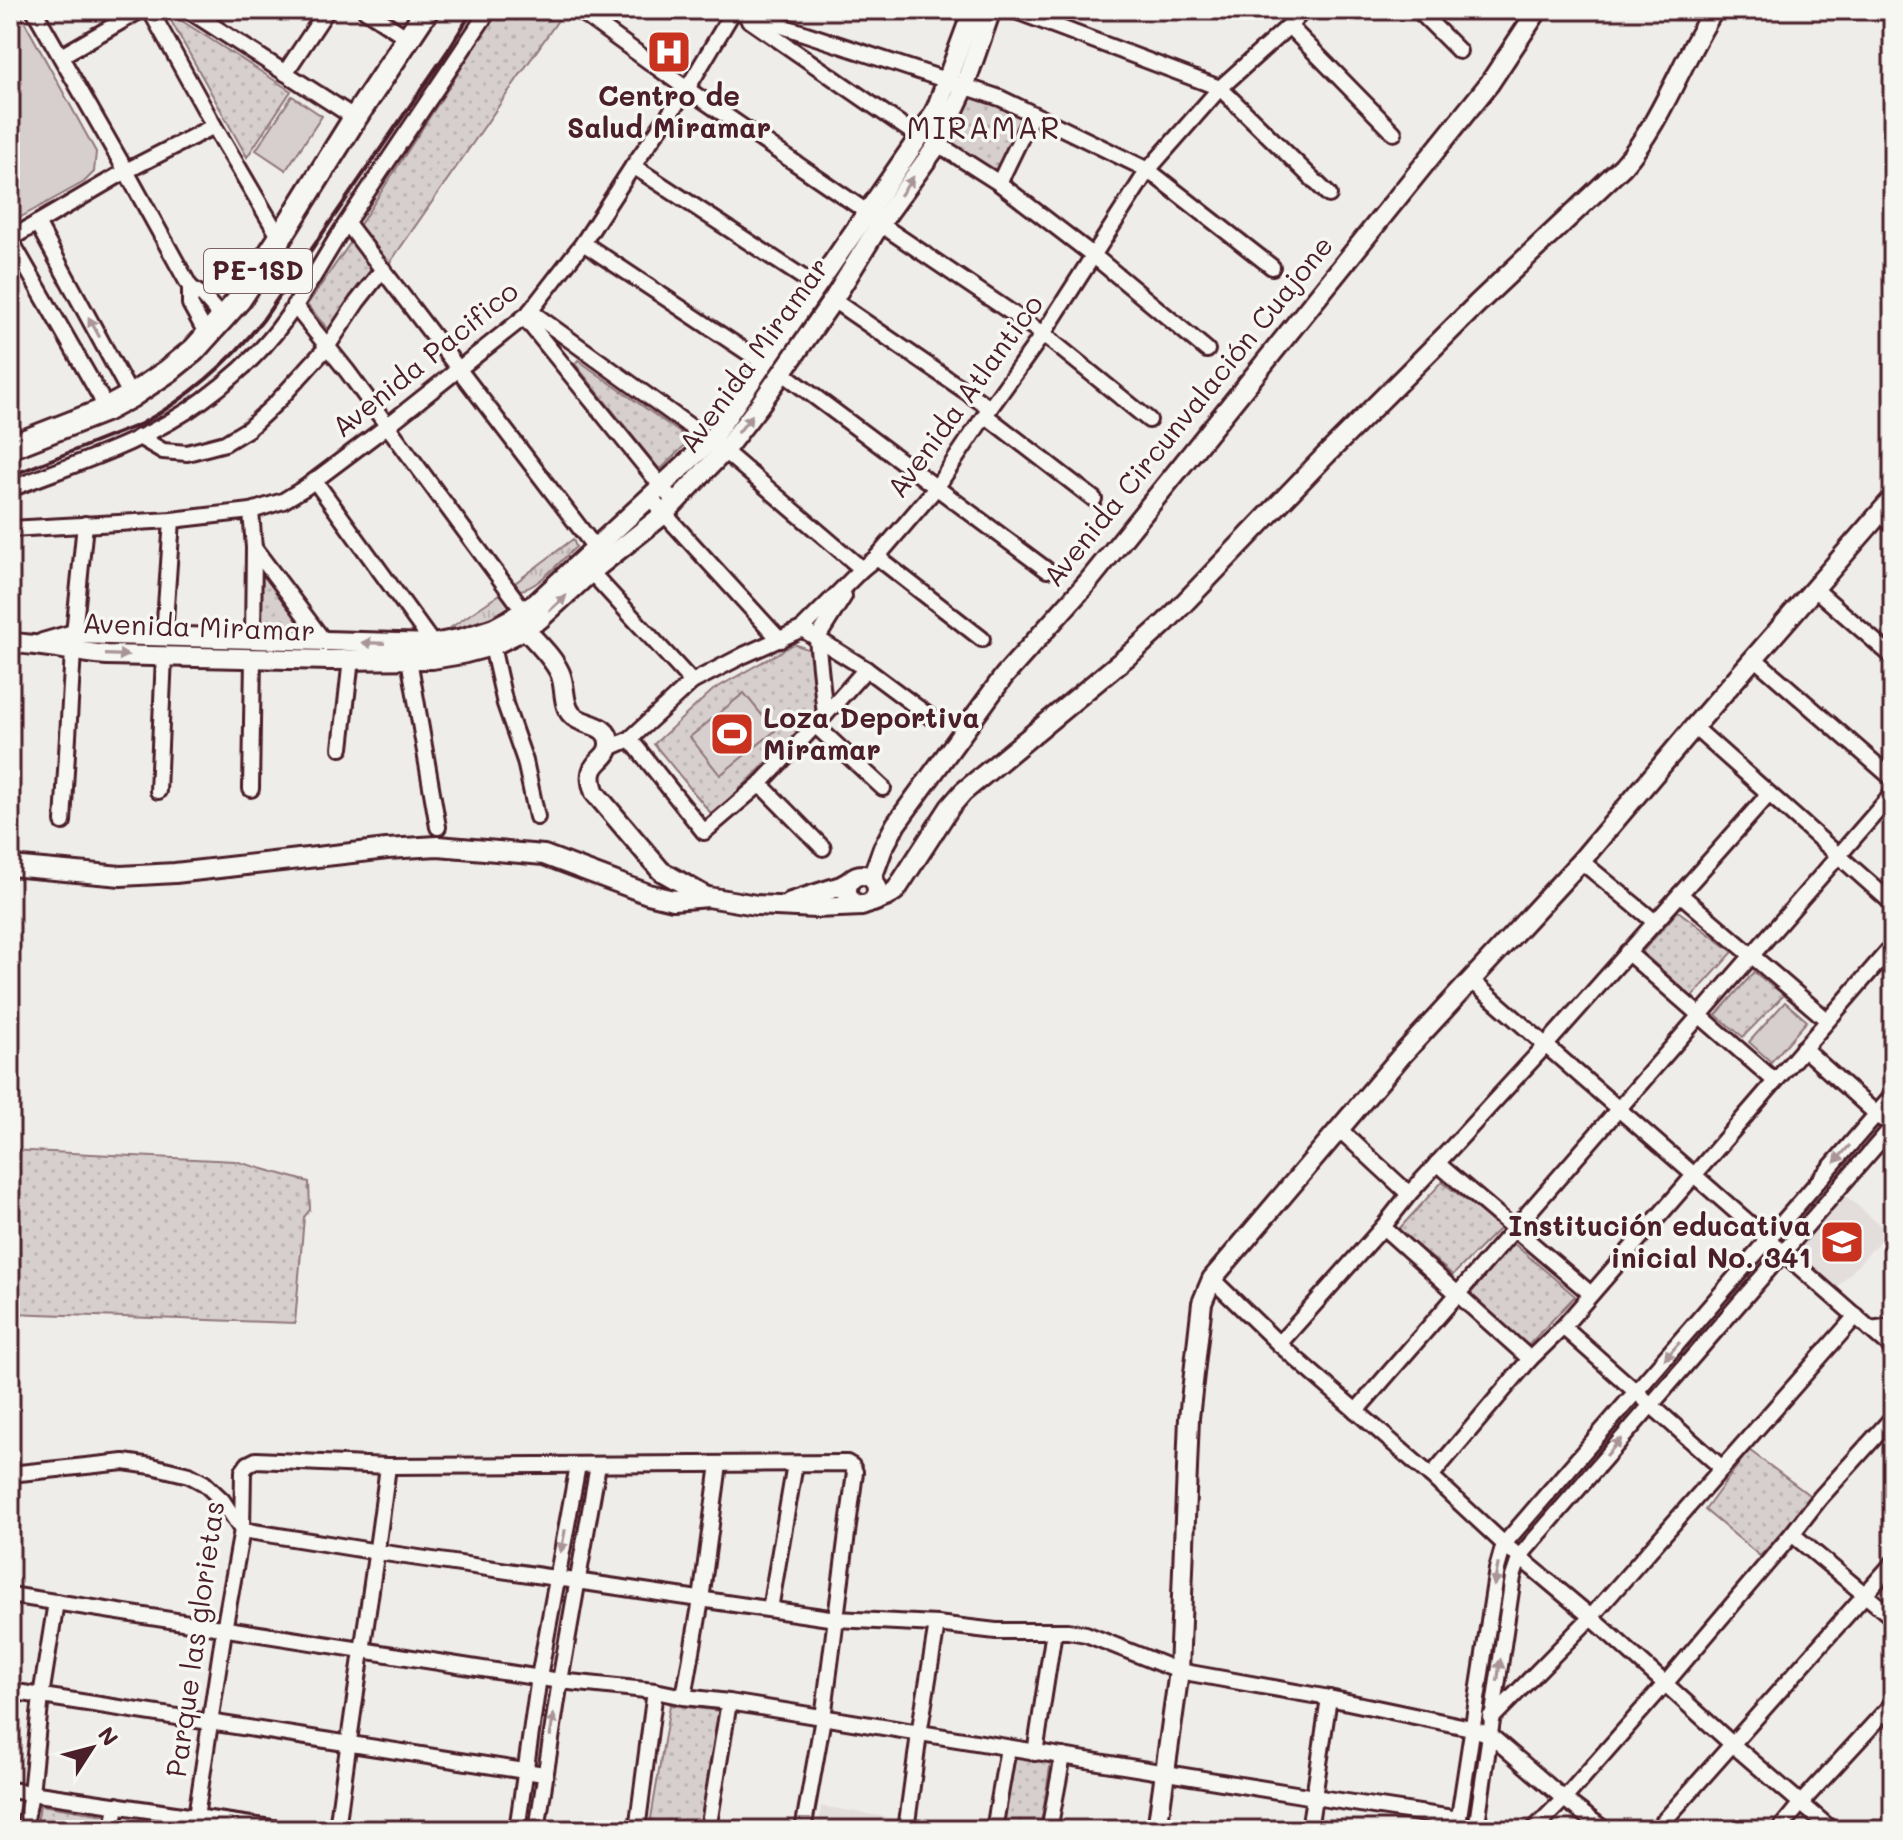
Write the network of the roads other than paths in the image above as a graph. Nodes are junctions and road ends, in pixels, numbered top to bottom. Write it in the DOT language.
graph roads {
  1 [pos="34,10"];
  2 [pos="141,10"];
  3 [pos="150,10"];
  4 [pos="188,10"];
  5 [pos="327,10"];
  6 [pos="365,10"];
  7 [pos="409,10"];
  8 [pos="427,10"];
  9 [pos="489,10"];
  10 [pos="578,10"];
  11 [pos="734,10"];
  12 [pos="973,10"];
  13 [pos="991,10"];
  14 [pos="1013,10"];
  15 [pos="1418,10"];
  16 [pos="1538,10"];
  17 [pos="1714,10"];
  18 [pos="1295,15"];
  19 [pos="402,34"];
  20 [pos="1459,51"];
  21 [pos="61,56"];
  22 [pos="285,73"];
  23 [pos="956,83"];
  24 [pos="1220,88"];
  25 [pos="687,89"];
  26 [pos="350,115"];
  27 [pos="1032,115"];
  28 [pos="214,126"];
  29 [pos="1394,133"];
  30 [pos="919,137"];
  31 [pos="938,144"];
  32 [pos="633,166"];
  33 [pos="1148,170"];
  34 [pos="126,171"];
  35 [pos="999,183"];
  36 [pos="1329,195"];
  37 [pos="874,218"];
  38 [pos="37,223"];
  39 [pos="347,223"];
  40 [pos="276,232"];
  41 [pos="10,239"];
  42 [pos="583,243"];
  43 [pos="1094,256"];
  44 [pos="1272,267"];
  45 [pos="383,269"];
  46 [pos="816,286"];
  47 [pos="833,300"];
  48 [pos="294,305"];
  49 [pos="527,314"];
  50 [pos="211,321"];
  51 [pos="1043,334"];
  52 [pos="327,347"];
  53 [pos="1207,350"];
  54 [pos="765,364"];
  55 [pos="458,369"];
  56 [pos="783,373"];
  57 [pos="128,389"];
  58 [pos="103,403"];
  59 [pos="987,411"];
  60 [pos="1149,420"];
  61 [pos="387,426"];
  62 [pos="139,437"];
  63 [pos="11,439"];
  64 [pos="717,446"];
  65 [pos="315,481"];
  66 [pos="936,488"];
  67 [pos="10,489"];
  68 [pos="656,492"];
  69 [pos="1893,498"];
  70 [pos="1094,499"];
  71 [pos="670,508"];
  72 [pos="251,511"];
  73 [pos="172,520"];
  74 [pos="1886,520"];
  75 [pos="85,524"];
  76 [pos="10,529"];
  77 [pos="254,548"];
  78 [pos="596,549"];
  79 [pos="877,557"];
  80 [pos="1047,570"];
  81 [pos="860,571"];
  82 [pos="591,572"];
  83 [pos="1815,589"];
  84 [pos="524,620"];
  85 [pos="802,629"];
  86 [pos="164,636"];
  87 [pos="253,639"];
  88 [pos="817,639"];
  89 [pos="982,639"];
  90 [pos="780,640"];
  91 [pos="324,641"];
  92 [pos="10,643"];
  93 [pos="74,643"];
  94 [pos="433,644"];
  95 [pos="492,646"];
  96 [pos="164,656"];
  97 [pos="1893,657"];
  98 [pos="253,658"];
  99 [pos="1754,658"];
  100 [pos="351,659"];
  101 [pos="409,659"];
  102 [pos="866,669"];
  103 [pos="692,682"];
  104 [pos="929,716"];
  105 [pos="820,720"];
  106 [pos="1694,727"];
  107 [pos="630,739"];
  108 [pos="341,748"];
  109 [pos="609,748"];
  110 [pos="1893,779"];
  111 [pos="760,784"];
  112 [pos="883,788"];
  113 [pos="251,789"];
  114 [pos="158,791"];
  115 [pos="1893,793"];
  116 [pos="1769,794"];
  117 [pos="537,817"];
  118 [pos="63,822"];
  119 [pos="438,827"];
  120 [pos="823,848"];
  121 [pos="1839,856"];
  122 [pos="1581,861"];
  123 [pos="10,866"];
  124 [pos="864,888"];
  125 [pos="1680,894"];
  126 [pos="708,897"];
  127 [pos="1893,904"];
  128 [pos="777,906"];
  129 [pos="1655,922"];
  130 [pos="1893,945"];
  131 [pos="1627,952"];
  132 [pos="1752,956"];
  133 [pos="1471,980"];
  134 [pos="1700,1016"];
  135 [pos="1827,1020"];
  136 [pos="1546,1045"];
  137 [pos="1803,1048"];
  138 [pos="1775,1081"];
  139 [pos="1893,1095"];
  140 [pos="1619,1109"];
  141 [pos="1877,1114"];
  142 [pos="1892,1126"];
  143 [pos="1339,1129"];
  144 [pos="1437,1163"];
  145 [pos="1694,1175"];
  146 [pos="1409,1194"];
  147 [pos="1383,1227"];
  148 [pos="1515,1229"];
  149 [pos="1768,1240"];
  150 [pos="1783,1252"];
  151 [pos="1212,1279"];
  152 [pos="1458,1294"];
  153 [pos="1591,1294"];
  154 [pos="1856,1316"];
  155 [pos="1893,1326"];
  156 [pos="1563,1327"];
  157 [pos="1870,1329"];
  158 [pos="1279,1344"];
  159 [pos="1893,1349"];
  160 [pos="1530,1359"];
  161 [pos="1636,1392"];
  162 [pos="1650,1405"];
  163 [pos="1356,1411"];
  164 [pos="1893,1417"];
  165 [pos="719,1464"];
  166 [pos="795,1464"];
  167 [pos="578,1465"];
  168 [pos="598,1465"];
  169 [pos="388,1466"];
  170 [pos="1722,1468"];
  171 [pos="10,1474"];
  172 [pos="1431,1476"];
  173 [pos="242,1530"];
  174 [pos="1792,1534"];
  175 [pos="1504,1544"];
  176 [pos="378,1552"];
  177 [pos="1520,1556"];
  178 [pos="1893,1563"];
  179 [pos="557,1578"];
  180 [pos="577,1581"];
  181 [pos="1866,1594"];
  182 [pos="10,1595"];
  183 [pos="701,1600"];
  184 [pos="56,1602"];
  185 [pos="770,1609"];
  186 [pos="1591,1617"];
  187 [pos="1893,1618"];
  188 [pos="836,1619"];
  189 [pos="937,1624"];
  190 [pos="224,1630"];
  191 [pos="1054,1631"];
  192 [pos="362,1650"];
  193 [pos="1179,1671"];
  194 [pos="539,1677"];
  195 [pos="560,1681"];
  196 [pos="1665,1684"];
  197 [pos="10,1691"];
  198 [pos="655,1691"];
  199 [pos="41,1696"];
  200 [pos="684,1697"];
  201 [pos="1329,1698"];
  202 [pos="729,1702"];
  203 [pos="1893,1703"];
  204 [pos="1493,1717"];
  205 [pos="823,1718"];
  206 [pos="1472,1722"];
  207 [pos="210,1723"];
  208 [pos="919,1734"];
  209 [pos="1490,1735"];
  210 [pos="348,1743"];
  211 [pos="1732,1744"];
  212 [pos="1008,1748"];
  213 [pos="1035,1753"];
  214 [pos="1063,1756"];
  215 [pos="525,1771"];
  216 [pos="1165,1772"];
  217 [pos="544,1774"];
  218 [pos="10,1793"];
  219 [pos="31,1793"];
  220 [pos="1314,1797"];
  221 [pos="1564,1799"];
  222 [pos="1801,1803"];
  223 [pos="117,1805"];
  224 [pos="195,1823"];
  225 [pos="1458,1824"];
  226 [pos="24,1830"];
  227 [pos="113,1830"];
  228 [pos="286,1830"];
  229 [pos="337,1830"];
  230 [pos="517,1830"];
  231 [pos="537,1830"];
  232 [pos="637,1830"];
  233 [pos="708,1830"];
  234 [pos="803,1830"];
  235 [pos="906,1830"];
  236 [pos="994,1830"];
  237 [pos="1049,1830"];
  238 [pos="1157,1830"];
  239 [pos="1309,1830"];
  240 [pos="1476,1830"];
  241 [pos="1533,1830"];
  242 [pos="1605,1830"];
  243 [pos="1656,1830"];
  244 [pos="1779,1830"];
  245 [pos="1832,1830"];
  1 -- 21 [label="street"];
  2 -- 21 [label="street"];
  3 -- 28 [label="street"];
  4 -- 22 [label="street"];
  5 -- 22 [label="street"];
  6 -- 19 [label="street"];
  7 -- 19 [label="highway, PE-1SD"];
  8 -- 19 [label="highway, PE-1SD"];
  9 -- 39 [label="street"];
  10 -- 25 [label="street"];
  11 -- 23 [label="street"];
  11 -- 25 [label="street, Avenida Pacifico"];
  11 -- 30 [label="street"];
  12 -- 23 [label="main road, Avenida Miramar"];
  13 -- 23 [label="main road, Avenida Miramar"];
  14 -- 24 [label="street"];
  15 -- 20 [label="street"];
  16 -- 124 [label="main road, Avenida Circunvalación Cuajone"];
  17 -- 124 [label="main road"];
  18 -- 24 [label="street, Avenida Atlantico"];
  18 -- 29 [label="street"];
  19 -- 26 [label="highway, PE-1SD"];
  21 -- 34 [label="street"];
  22 -- 26 [label="street"];
  23 -- 27 [label="street"];
  23 -- 30 [label="main road, Avenida Miramar"];
  23 -- 31 [label="main road, Avenida Miramar"];
  24 -- 33 [label="street, Avenida Atlantico"];
  24 -- 36 [label="street"];
  25 -- 32 [label="street, Avenida Pacifico"];
  25 -- 37 [label="street"];
  26 -- 40 [label="highway, PE-1SD"];
  27 -- 33 [label="street"];
  27 -- 35 [label="street"];
  28 -- 34 [label="street"];
  28 -- 40 [label="street"];
  30 -- 37 [label="main road, Avenida Miramar"];
  31 -- 35 [label="street"];
  37 -- 31 [label="main road, Avenida Miramar, one-way"];
  32 -- 42 [label="street, Avenida Pacifico"];
  32 -- 46 [label="street"];
  33 -- 43 [label="street, Avenida Atlantico"];
  33 -- 44 [label="street"];
  34 -- 38 [label="street"];
  34 -- 50 [label="street"];
  35 -- 43 [label="street"];
  37 -- 46 [label="main road, Avenida Miramar"];
  37 -- 47 [label="main road, Avenida Miramar"];
  37 -- 51 [label="street"];
  38 -- 41 [label="street"];
  57 -- 38 [label="street, one-way"];
  39 -- 45 [label="street"];
  39 -- 48 [label="street"];
  40 -- 50 [label="highway, PE-1SD"];
  41 -- 58 [label="street"];
  42 -- 49 [label="street, Avenida Pacifico"];
  42 -- 54 [label="street"];
  43 -- 51 [label="street, Avenida Atlantico"];
  43 -- 53 [label="street"];
  45 -- 52 [label="street"];
  45 -- 55 [label="street"];
  46 -- 54 [label="main road, Avenida Miramar"];
  47 -- 56 [label="main road, Avenida Miramar"];
  47 -- 59 [label="street"];
  48 -- 52 [label="street"];
  48 -- 62 [label="street"];
  49 -- 55 [label="street, Avenida Pacifico"];
  49 -- 64 [label="street"];
  49 -- 68 [label="street"];
  50 -- 57 [label="highway, PE-1SD"];
  51 -- 59 [label="street, Avenida Atlantico"];
  51 -- 60 [label="street"];
  52 -- 61 [label="street"];
  52 -- 62 [label="street"];
  54 -- 64 [label="main road, Avenida Miramar"];
  55 -- 61 [label="street, Avenida Pacifico"];
  55 -- 78 [label="street"];
  64 -- 56 [label="main road, Avenida Miramar, one-way"];
  56 -- 66 [label="street"];
  57 -- 58 [label="highway, PE-1SD"];
  58 -- 63 [label="highway, PE-1SD"];
  59 -- 66 [label="street, Avenida Atlantico"];
  59 -- 70 [label="street"];
  61 -- 65 [label="street, Avenida Pacifico"];
  61 -- 84 [label="street"];
  62 -- 67 [label="street"];
  64 -- 68 [label="main road, Avenida Miramar"];
  64 -- 71 [label="main road, Avenida Miramar"];
  64 -- 81 [label="street"];
  65 -- 72 [label="street, Avenida Pacifico"];
  65 -- 94 [label="street"];
  66 -- 79 [label="street, Avenida Atlantico"];
  66 -- 80 [label="street"];
  68 -- 71 [label="street"];
  68 -- 78 [label="main road, Avenida Miramar"];
  69 -- 74 [label="main road"];
  71 -- 82 [label="main road, Avenida Miramar"];
  71 -- 90 [label="street"];
  72 -- 73 [label="street, Avenida Pacifico"];
  72 -- 77 [label="street"];
  73 -- 75 [label="street, Avenida Pacifico"];
  73 -- 86 [label="street"];
  74 -- 83 [label="main road"];
  75 -- 76 [label="street, Avenida Pacifico"];
  75 -- 93 [label="street"];
  77 -- 87 [label="street"];
  77 -- 91 [label="street"];
  78 -- 84 [label="main road, Avenida Miramar"];
  79 -- 81 [label="street, Avenida Atlantico"];
  79 -- 89 [label="street"];
  81 -- 85 [label="street, Avenida Atlantico"];
  81 -- 88 [label="street"];
  84 -- 82 [label="main road, Avenida Miramar, one-way"];
  82 -- 103 [label="street"];
  83 -- 97 [label="street"];
  83 -- 99 [label="main road"];
  84 -- 94 [label="main road, Avenida Miramar"];
  84 -- 95 [label="main road, Avenida Miramar"];
  84 -- 109 [label="main road"];
  85 -- 88 [label="street"];
  85 -- 90 [label="street, Avenida Atlantico"];
  86 -- 87 [label="main road, Avenida Miramar"];
  86 -- 93 [label="main road, Avenida Miramar"];
  87 -- 91 [label="main road, Avenida Miramar"];
  88 -- 102 [label="street"];
  88 -- 105 [label="street"];
  90 -- 103 [label="street, Avenida Atlantico"];
  94 -- 91 [label="main road, Avenida Miramar, one-way"];
  92 -- 93 [label="main road, Avenida Miramar"];
  93 -- 96 [label="main road, Avenida Miramar, one-way"];
  93 -- 118 [label="street"];
  95 -- 101 [label="main road, Avenida Miramar"];
  95 -- 117 [label="street"];
  96 -- 98 [label="main road, Avenida Miramar"];
  96 -- 114 [label="street"];
  98 -- 100 [label="main road, Avenida Miramar"];
  98 -- 113 [label="street"];
  99 -- 106 [label="main road"];
  99 -- 110 [label="street"];
  100 -- 101 [label="main road, Avenida Miramar"];
  100 -- 108 [label="street"];
  101 -- 119 [label="street"];
  102 -- 104 [label="street"];
  102 -- 105 [label="street"];
  103 -- 107 [label="street, Avenida Atlantico"];
  105 -- 111 [label="street"];
  105 -- 112 [label="street"];
  106 -- 116 [label="street"];
  106 -- 122 [label="main road"];
  107 -- 109 [label="street, Avenida Atlantico"];
  107 -- 111 [label="street"];
  109 -- 126 [label="main road"];
  111 -- 120 [label="street"];
  115 -- 121 [label="street"];
  116 -- 121 [label="street"];
  116 -- 125 [label="street"];
  121 -- 127 [label="street"];
  121 -- 132 [label="street"];
  122 -- 129 [label="street"];
  122 -- 133 [label="main road"];
  123 -- 126 [label="main road"];
  124 -- 128 [label="main road"];
  124 -- 128 [label="main road"];
  125 -- 129 [label="street"];
  125 -- 132 [label="street"];
  126 -- 128 [label="main road"];
  129 -- 131 [label="street"];
  130 -- 135 [label="street"];
  131 -- 134 [label="street"];
  131 -- 136 [label="street"];
  132 -- 134 [label="street"];
  132 -- 135 [label="street"];
  133 -- 136 [label="street"];
  133 -- 143 [label="main road"];
  134 -- 138 [label="street"];
  134 -- 140 [label="street"];
  135 -- 137 [label="street"];
  136 -- 140 [label="street"];
  136 -- 144 [label="street"];
  137 -- 138 [label="street"];
  137 -- 141 [label="street"];
  138 -- 145 [label="street"];
  139 -- 141 [label="street"];
  140 -- 145 [label="street"];
  140 -- 148 [label="street"];
  141 -- 142 [label="street"];
  141 -- 149 [label="street, one-way"];
  142 -- 150 [label="street"];
  143 -- 146 [label="street"];
  143 -- 151 [label="main road"];
  144 -- 146 [label="street"];
  144 -- 148 [label="street"];
  145 -- 149 [label="street"];
  145 -- 153 [label="street"];
  146 -- 147 [label="street"];
  147 -- 152 [label="street"];
  147 -- 158 [label="street"];
  148 -- 152 [label="street"];
  148 -- 153 [label="street"];
  149 -- 150 [label="street"];
  149 -- 161 [label="street, one-way"];
  150 -- 154 [label="street"];
  150 -- 162 [label="street"];
  151 -- 158 [label="street"];
  151 -- 193 [label="main road"];
  152 -- 160 [label="street"];
  152 -- 163 [label="street"];
  153 -- 156 [label="street"];
  154 -- 157 [label="street"];
  154 -- 170 [label="street"];
  155 -- 157 [label="street"];
  156 -- 160 [label="street"];
  156 -- 161 [label="street"];
  157 -- 159 [label="street"];
  158 -- 163 [label="street"];
  160 -- 172 [label="street"];
  161 -- 162 [label="street"];
  161 -- 175 [label="street"];
  162 -- 170 [label="street"];
  177 -- 162 [label="street, one-way"];
  163 -- 172 [label="street"];
  164 -- 174 [label="street"];
  165 -- 166 [label="street"];
  165 -- 168 [label="street"];
  165 -- 183 [label="street"];
  166 -- 185 [label="street"];
  166 -- 188 [label="street"];
  167 -- 168 [label="street"];
  167 -- 169 [label="street"];
  167 -- 179 [label="street, one-way"];
  168 -- 180 [label="street"];
  169 -- 173 [label="street, Parque las glorietas"];
  169 -- 176 [label="street"];
  170 -- 186 [label="street"];
  171 -- 173 [label="street"];
  172 -- 175 [label="street"];
  173 -- 176 [label="street"];
  173 -- 190 [label="street, Parque las glorietas"];
  174 -- 181 [label="street"];
  174 -- 196 [label="street"];
  175 -- 177 [label="street"];
  175 -- 206 [label="street, one-way"];
  176 -- 179 [label="street"];
  176 -- 192 [label="street"];
  177 -- 186 [label="street"];
  204 -- 177 [label="street, one-way"];
  178 -- 181 [label="street"];
  179 -- 180 [label="street"];
  179 -- 194 [label="street"];
  180 -- 183 [label="street"];
  180 -- 195 [label="street"];
  181 -- 187 [label="street"];
  181 -- 211 [label="street"];
  182 -- 184 [label="street"];
  183 -- 185 [label="street"];
  183 -- 200 [label="street"];
  184 -- 190 [label="street"];
  184 -- 199 [label="street"];
  185 -- 188 [label="street"];
  186 -- 196 [label="street"];
  186 -- 204 [label="street"];
  188 -- 189 [label="street"];
  188 -- 205 [label="street"];
  189 -- 191 [label="street"];
  189 -- 208 [label="street"];
  190 -- 192 [label="street"];
  190 -- 207 [label="street, Parque las glorietas"];
  191 -- 193 [label="street"];
  191 -- 213 [label="street"];
  192 -- 194 [label="street"];
  192 -- 210 [label="street"];
  193 -- 201 [label="street"];
  193 -- 216 [label="main road"];
  194 -- 195 [label="street"];
  194 -- 215 [label="street"];
  195 -- 198 [label="street"];
  217 -- 195 [label="street, one-way"];
  196 -- 211 [label="street"];
  196 -- 221 [label="street"];
  197 -- 199 [label="street"];
  198 -- 200 [label="street"];
  198 -- 232 [label="street"];
  199 -- 207 [label="street"];
  199 -- 219 [label="street"];
  200 -- 202 [label="street"];
  201 -- 206 [label="street"];
  201 -- 220 [label="street"];
  202 -- 205 [label="street"];
  202 -- 233 [label="street"];
  203 -- 222 [label="street"];
  204 -- 206 [label="street"];
  204 -- 209 [label="street"];
  205 -- 208 [label="street"];
  205 -- 234 [label="street"];
  206 -- 209 [label="street"];
  206 -- 225 [label="street"];
  207 -- 210 [label="street"];
  207 -- 224 [label="street, Parque las glorietas"];
  208 -- 212 [label="street"];
  208 -- 235 [label="street"];
  209 -- 221 [label="street"];
  209 -- 240 [label="street"];
  210 -- 215 [label="street"];
  210 -- 229 [label="street"];
  211 -- 222 [label="street"];
  211 -- 243 [label="street"];
  212 -- 213 [label="street"];
  212 -- 236 [label="street"];
  213 -- 214 [label="street"];
  214 -- 216 [label="street"];
  214 -- 237 [label="street"];
  215 -- 217 [label="street"];
  215 -- 230 [label="street"];
  216 -- 220 [label="street"];
  216 -- 238 [label="main road"];
  217 -- 231 [label="street"];
  218 -- 219 [label="street"];
  219 -- 223 [label="street"];
  219 -- 226 [label="street"];
  220 -- 225 [label="street"];
  220 -- 239 [label="street"];
  221 -- 241 [label="street"];
  221 -- 242 [label="street"];
  222 -- 244 [label="street"];
  222 -- 245 [label="street"];
  223 -- 224 [label="street"];
  223 -- 227 [label="street"];
  224 -- 228 [label="street"];
}
